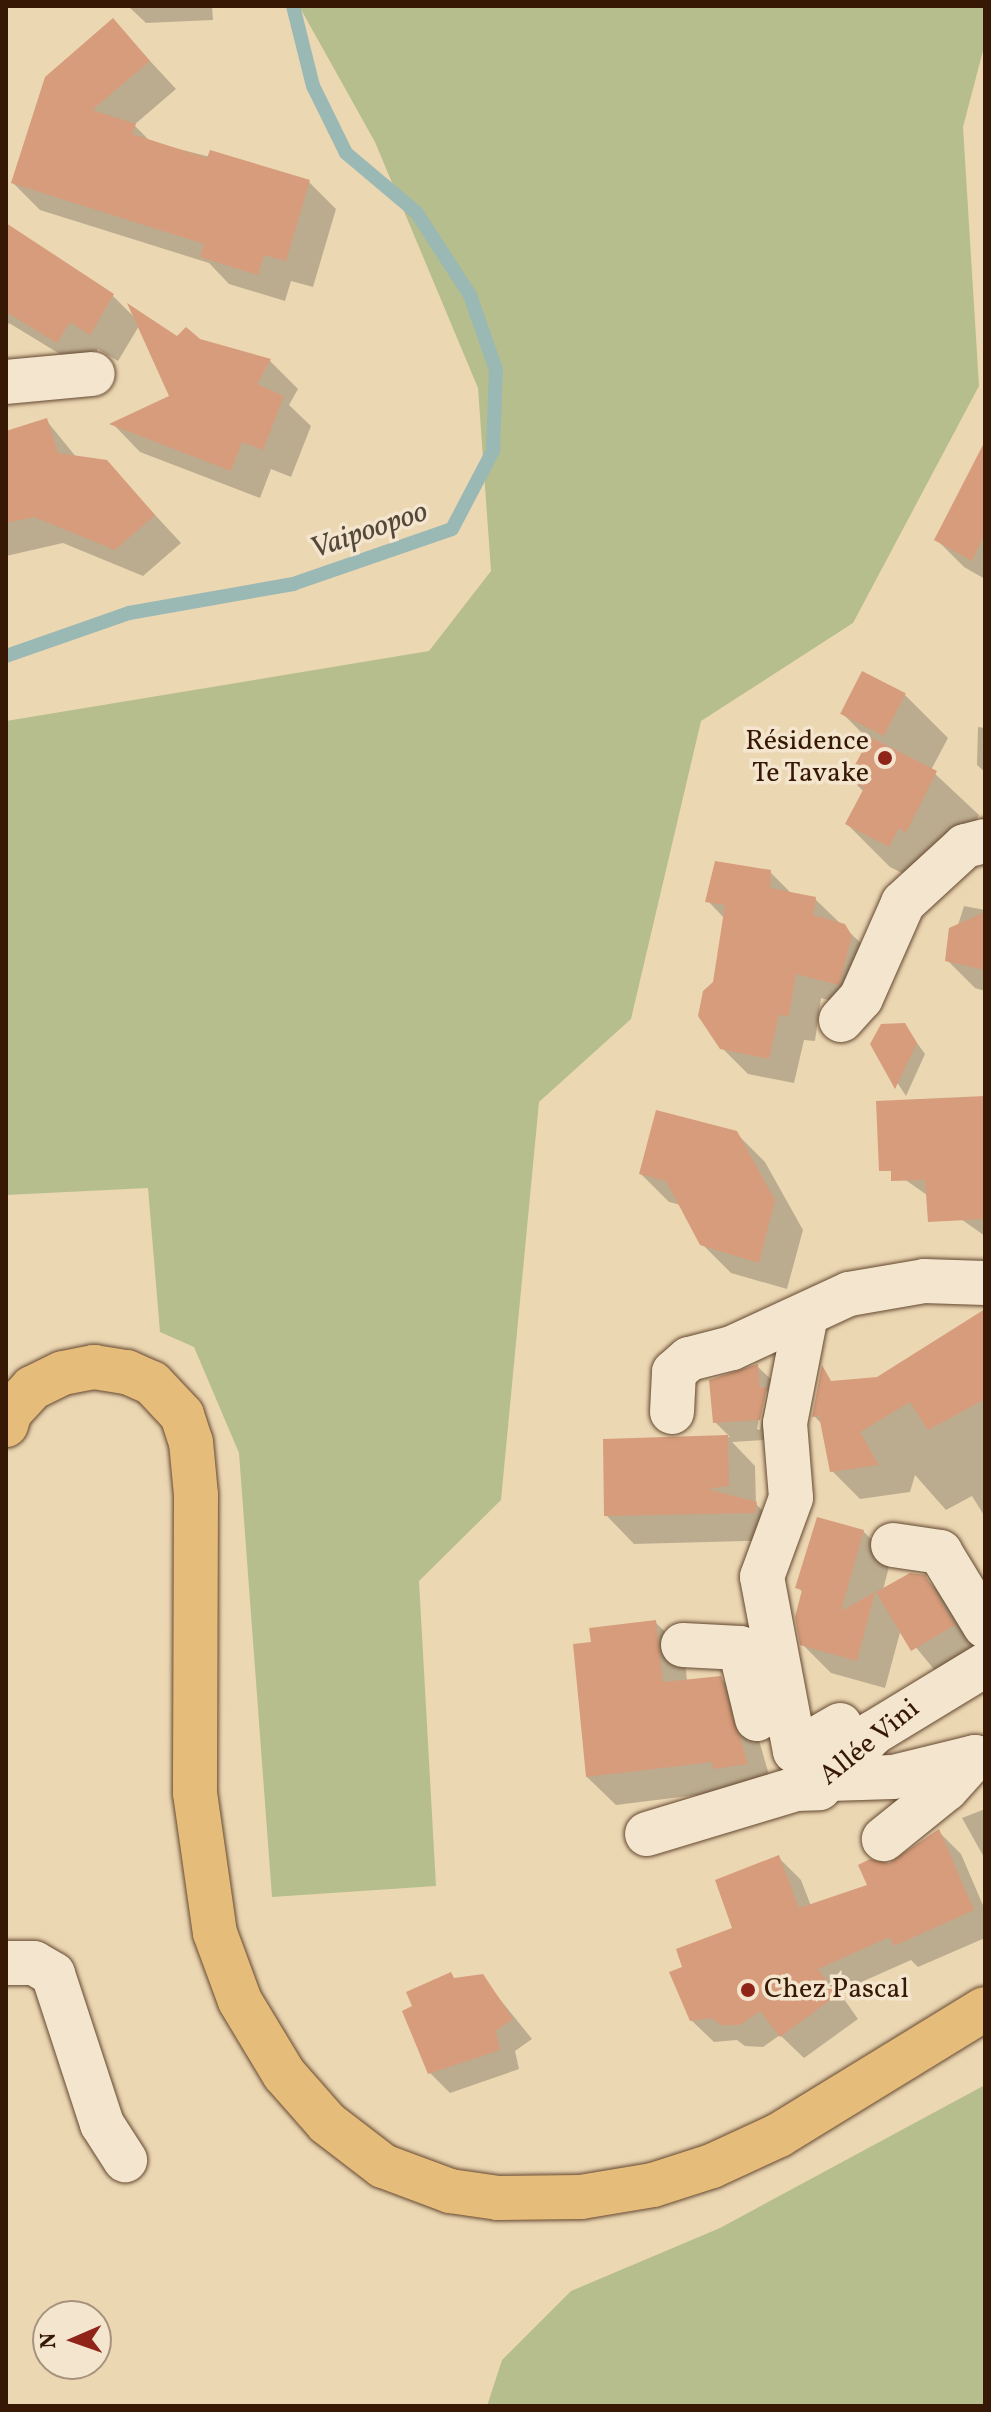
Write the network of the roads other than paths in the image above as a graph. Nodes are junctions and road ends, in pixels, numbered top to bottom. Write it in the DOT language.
graph roads {
  1 [pos="93,374"];
  2 [pos="6,382"];
  3 [pos="985,841"];
  4 [pos="841,1020"];
  5 [pos="985,1283"];
  6 [pos="806,1315"];
  7 [pos="672,1412"];
  8 [pos="6,1425"];
  9 [pos="893,1545"];
  10 [pos="985,1626"];
  11 [pos="683,1645"];
  12 [pos="985,1665"];
  13 [pos="840,1725"];
  14 [pos="813,1784"];
  15 [pos="647,1834"];
  16 [pos="884,1839"];
  17 [pos="6,1963"];
  18 [pos="985,2009"];
  19 [pos="125,2160"];
  1 -- 2 [label="street"];
  3 -- 4 [label="street"];
  5 -- 6 [label="street"];
  6 -- 7 [label="street"];
  6 -- 13 [label="street"];
  8 -- 18 [label="main road"];
  9 -- 10 [label="street"];
  11 -- 14 [label="street"];
  12 -- 14 [label="street, Allée Vini"];
  14 -- 15 [label="street"];
  14 -- 16 [label="street"];
  17 -- 19 [label="street"];
}
